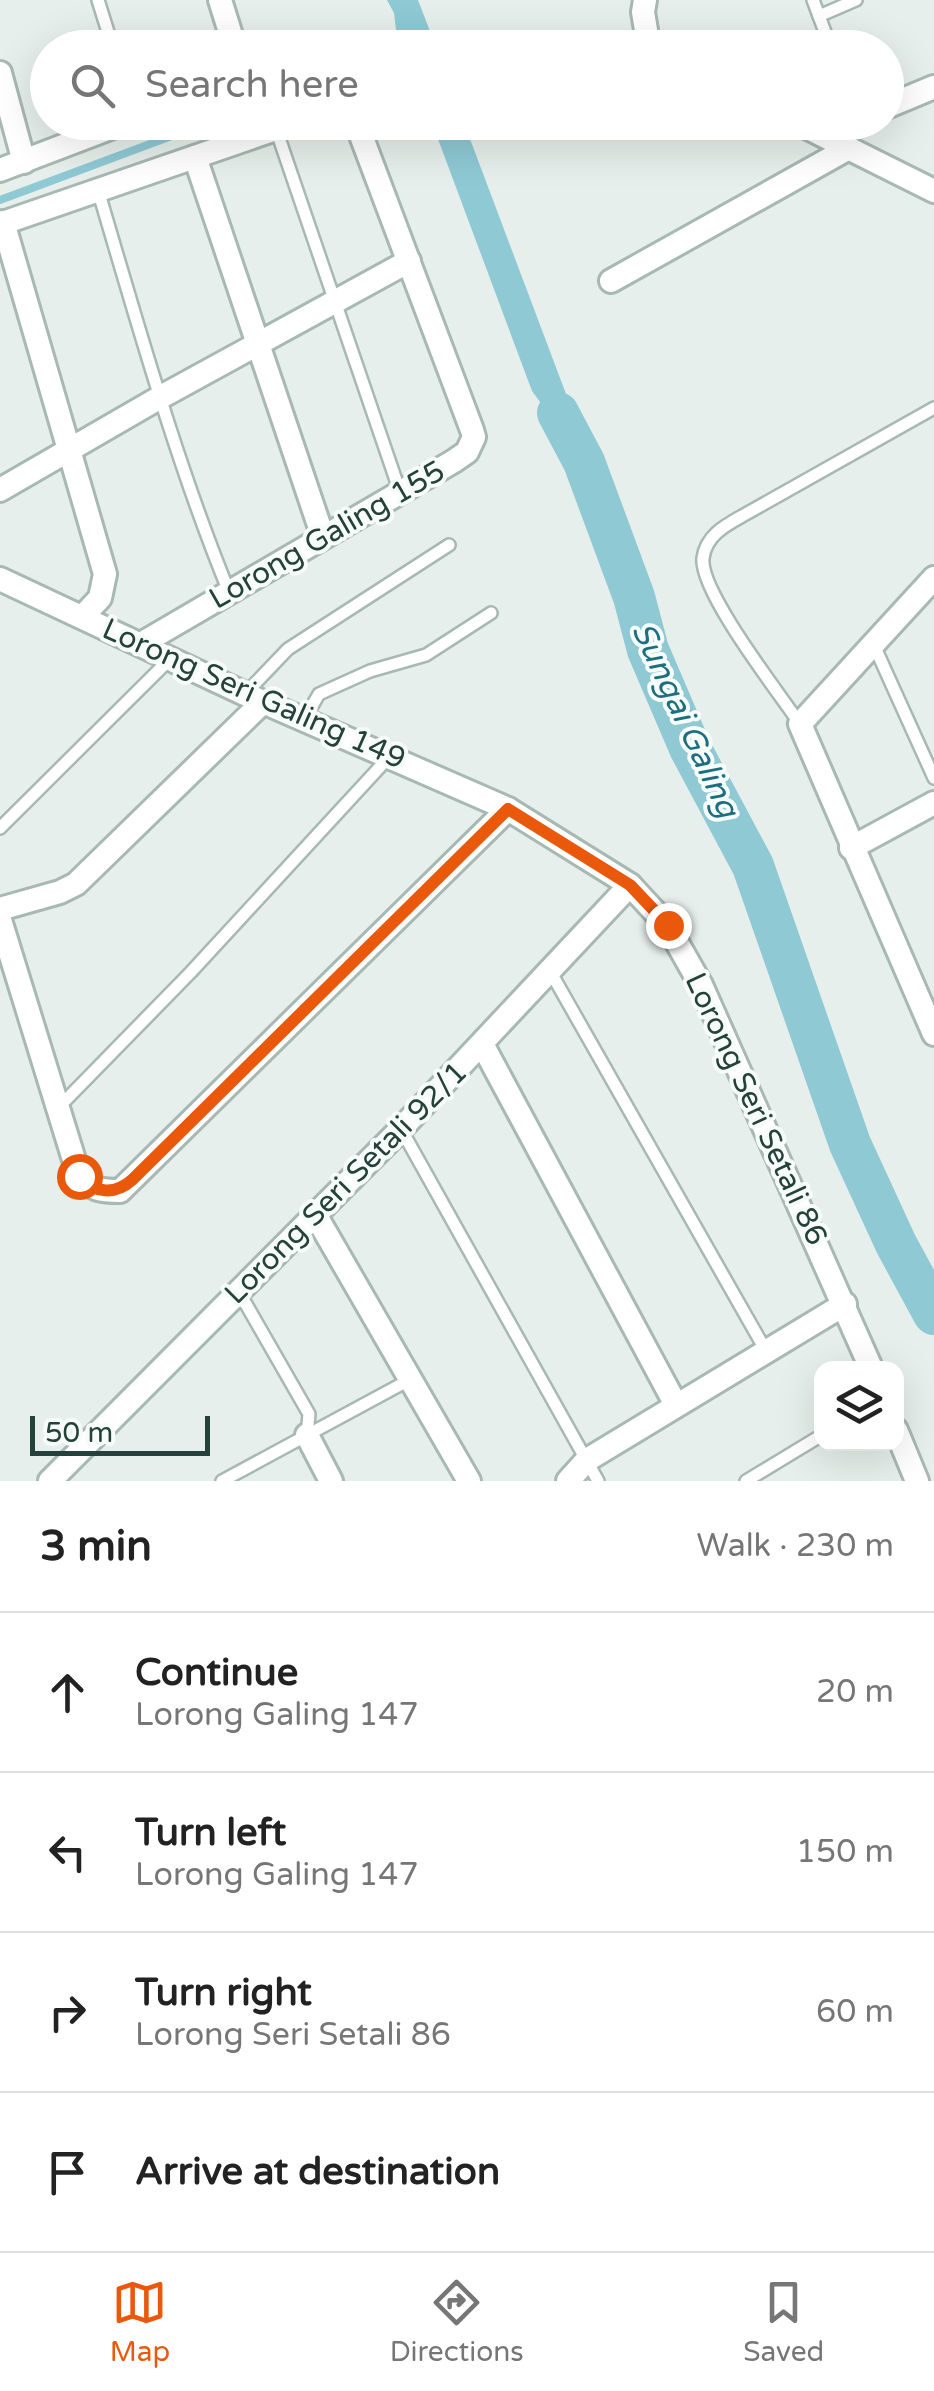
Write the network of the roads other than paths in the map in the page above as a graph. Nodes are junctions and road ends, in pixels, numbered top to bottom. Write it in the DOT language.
graph roads {
  1 [pos="98,0"];
  2 [pos="220,0"];
  3 [pos="645,0"];
  4 [pos="813,0"];
  5 [pos="856,0"];
  6 [pos="819,16"];
  7 [pos="107,30"];
  8 [pos="229,30"];
  9 [pos="645,30"];
  10 [pos="824,30"];
  11 [pos="0,73"];
  12 [pos="934,87"];
  13 [pos="904,100"];
  14 [pos="80,140"];
  15 [pos="245,140"];
  16 [pos="290,140"];
  17 [pos="363,140"];
  18 [pos="834,140"];
  19 [pos="849,148"];
  20 [pos="195,157"];
  21 [pos="24,162"];
  22 [pos="0,170"];
  23 [pos="98,190"];
  24 [pos="934,190"];
  25 [pos="2,223"];
  26 [pos="409,261"];
  27 [pos="611,281"];
  28 [pos="337,301"];
  29 [pos="259,342"];
  30 [pos="159,398"];
  31 [pos="934,408"];
  32 [pos="67,451"];
  33 [pos="0,490"];
  34 [pos="400,492"];
  35 [pos="322,537"];
  36 [pos="449,546"];
  37 [pos="0,578"];
  38 [pos="934,578"];
  39 [pos="229,592"];
  40 [pos="491,613"];
  41 [pos="83,616"];
  42 [pos="872,643"];
  43 [pos="141,644"];
  44 [pos="172,657"];
  45 [pos="254,698"];
  46 [pos="305,718"];
  47 [pos="800,724"];
  48 [pos="390,756"];
  49 [pos="934,778"];
  50 [pos="934,803"];
  51 [pos="508,809"];
  52 [pos="0,828"];
  53 [pos="851,848"];
  54 [pos="630,885"];
  55 [pos="0,909"];
  56 [pos="0,920"];
  57 [pos="550,971"];
  58 [pos="934,1034"];
  59 [pos="482,1044"];
  60 [pos="60,1106"];
  61 [pos="401,1129"];
  62 [pos="316,1216"];
  63 [pos="239,1292"];
  64 [pos="845,1304"];
  65 [pos="766,1351"];
  66 [pos="868,1361"];
  67 [pos="411,1379"];
  68 [pos="676,1405"];
  69 [pos="307,1434"];
  70 [pos="814,1440"];
  71 [pos="904,1449"];
  72 [pos="592,1471"];
  73 [pos="56,1479"];
  74 [pos="222,1481"];
  75 [pos="332,1481"];
  76 [pos="469,1481"];
  77 [pos="568,1481"];
  78 [pos="746,1481"];
  79 [pos="918,1481"];
  1 -- 7 [label="lane"];
  2 -- 8 [label="street"];
  3 -- 9 [label="street"];
  4 -- 6 [label="lane"];
  5 -- 6 [label="lane"];
  6 -- 10 [label="lane"];
  11 -- 21 [label="street"];
  12 -- 13 [label="street"];
  14 -- 21 [label="street"];
  15 -- 20 [label="street"];
  16 -- 28 [label="lane"];
  17 -- 26 [label="street, Lorong Galing 155"];
  18 -- 19 [label="street"];
  19 -- 24 [label="street"];
  19 -- 27 [label="street"];
  20 -- 23 [label="street"];
  20 -- 29 [label="street"];
  21 -- 22 [label="street"];
  23 -- 25 [label="street"];
  23 -- 30 [label="lane"];
  25 -- 32 [label="street"];
  26 -- 28 [label="street"];
  26 -- 34 [label="street, Lorong Galing 155"];
  28 -- 29 [label="street"];
  28 -- 34 [label="lane"];
  29 -- 30 [label="street"];
  29 -- 35 [label="street"];
  30 -- 32 [label="street"];
  30 -- 39 [label="lane"];
  31 -- 47 [label="lane"];
  32 -- 33 [label="street"];
  32 -- 41 [label="street"];
  34 -- 35 [label="street, Lorong Galing 155"];
  35 -- 39 [label="street, Lorong Galing 155"];
  36 -- 45 [label="lane"];
  37 -- 41 [label="street, Lorong Seri Galing 149"];
  38 -- 42 [label="street"];
  39 -- 43 [label="street, Lorong Galing 155"];
  40 -- 46 [label="lane"];
  41 -- 43 [label="street, Lorong Seri Galing 149"];
  42 -- 47 [label="street"];
  42 -- 49 [label="lane"];
  43 -- 44 [label="street, Lorong Seri Galing 149"];
  44 -- 45 [label="street, Lorong Seri Galing 149"];
  44 -- 52 [label="lane"];
  45 -- 46 [label="street, Lorong Seri Galing 149"];
  45 -- 55 [label="street"];
  46 -- 48 [label="street, Lorong Seri Galing 149"];
  47 -- 53 [label="street"];
  48 -- 51 [label="street, Lorong Seri Galing 149"];
  48 -- 60 [label="lane"];
  50 -- 53 [label="street"];
  51 -- 54 [label="street, Lorong Seri Setali 86"];
  51 -- 60 [label="street"];
  53 -- 58 [label="street"];
  54 -- 57 [label="street, Lorong Seri Setali 92/1"];
  54 -- 64 [label="street, Lorong Seri Setali 86"];
  56 -- 60 [label="street"];
  57 -- 59 [label="street, Lorong Seri Setali 92/1"];
  57 -- 65 [label="lane"];
  59 -- 61 [label="street, Lorong Seri Setali 92/1"];
  59 -- 68 [label="street"];
  61 -- 62 [label="street, Lorong Seri Setali 92/1"];
  61 -- 72 [label="lane"];
  62 -- 63 [label="street, Lorong Seri Setali 92/1"];
  62 -- 67 [label="street"];
  63 -- 69 [label="lane"];
  63 -- 73 [label="street, Lorong Seri Setali 92/1"];
  64 -- 65 [label="street"];
  64 -- 66 [label="street, Lorong Seri Setali 86"];
  65 -- 68 [label="street"];
  67 -- 69 [label="lane"];
  67 -- 76 [label="street"];
  68 -- 72 [label="street"];
  69 -- 74 [label="lane"];
  69 -- 75 [label="street"];
  70 -- 78 [label="lane"];
  71 -- 79 [label="street"];
  72 -- 77 [label="street"];
}
